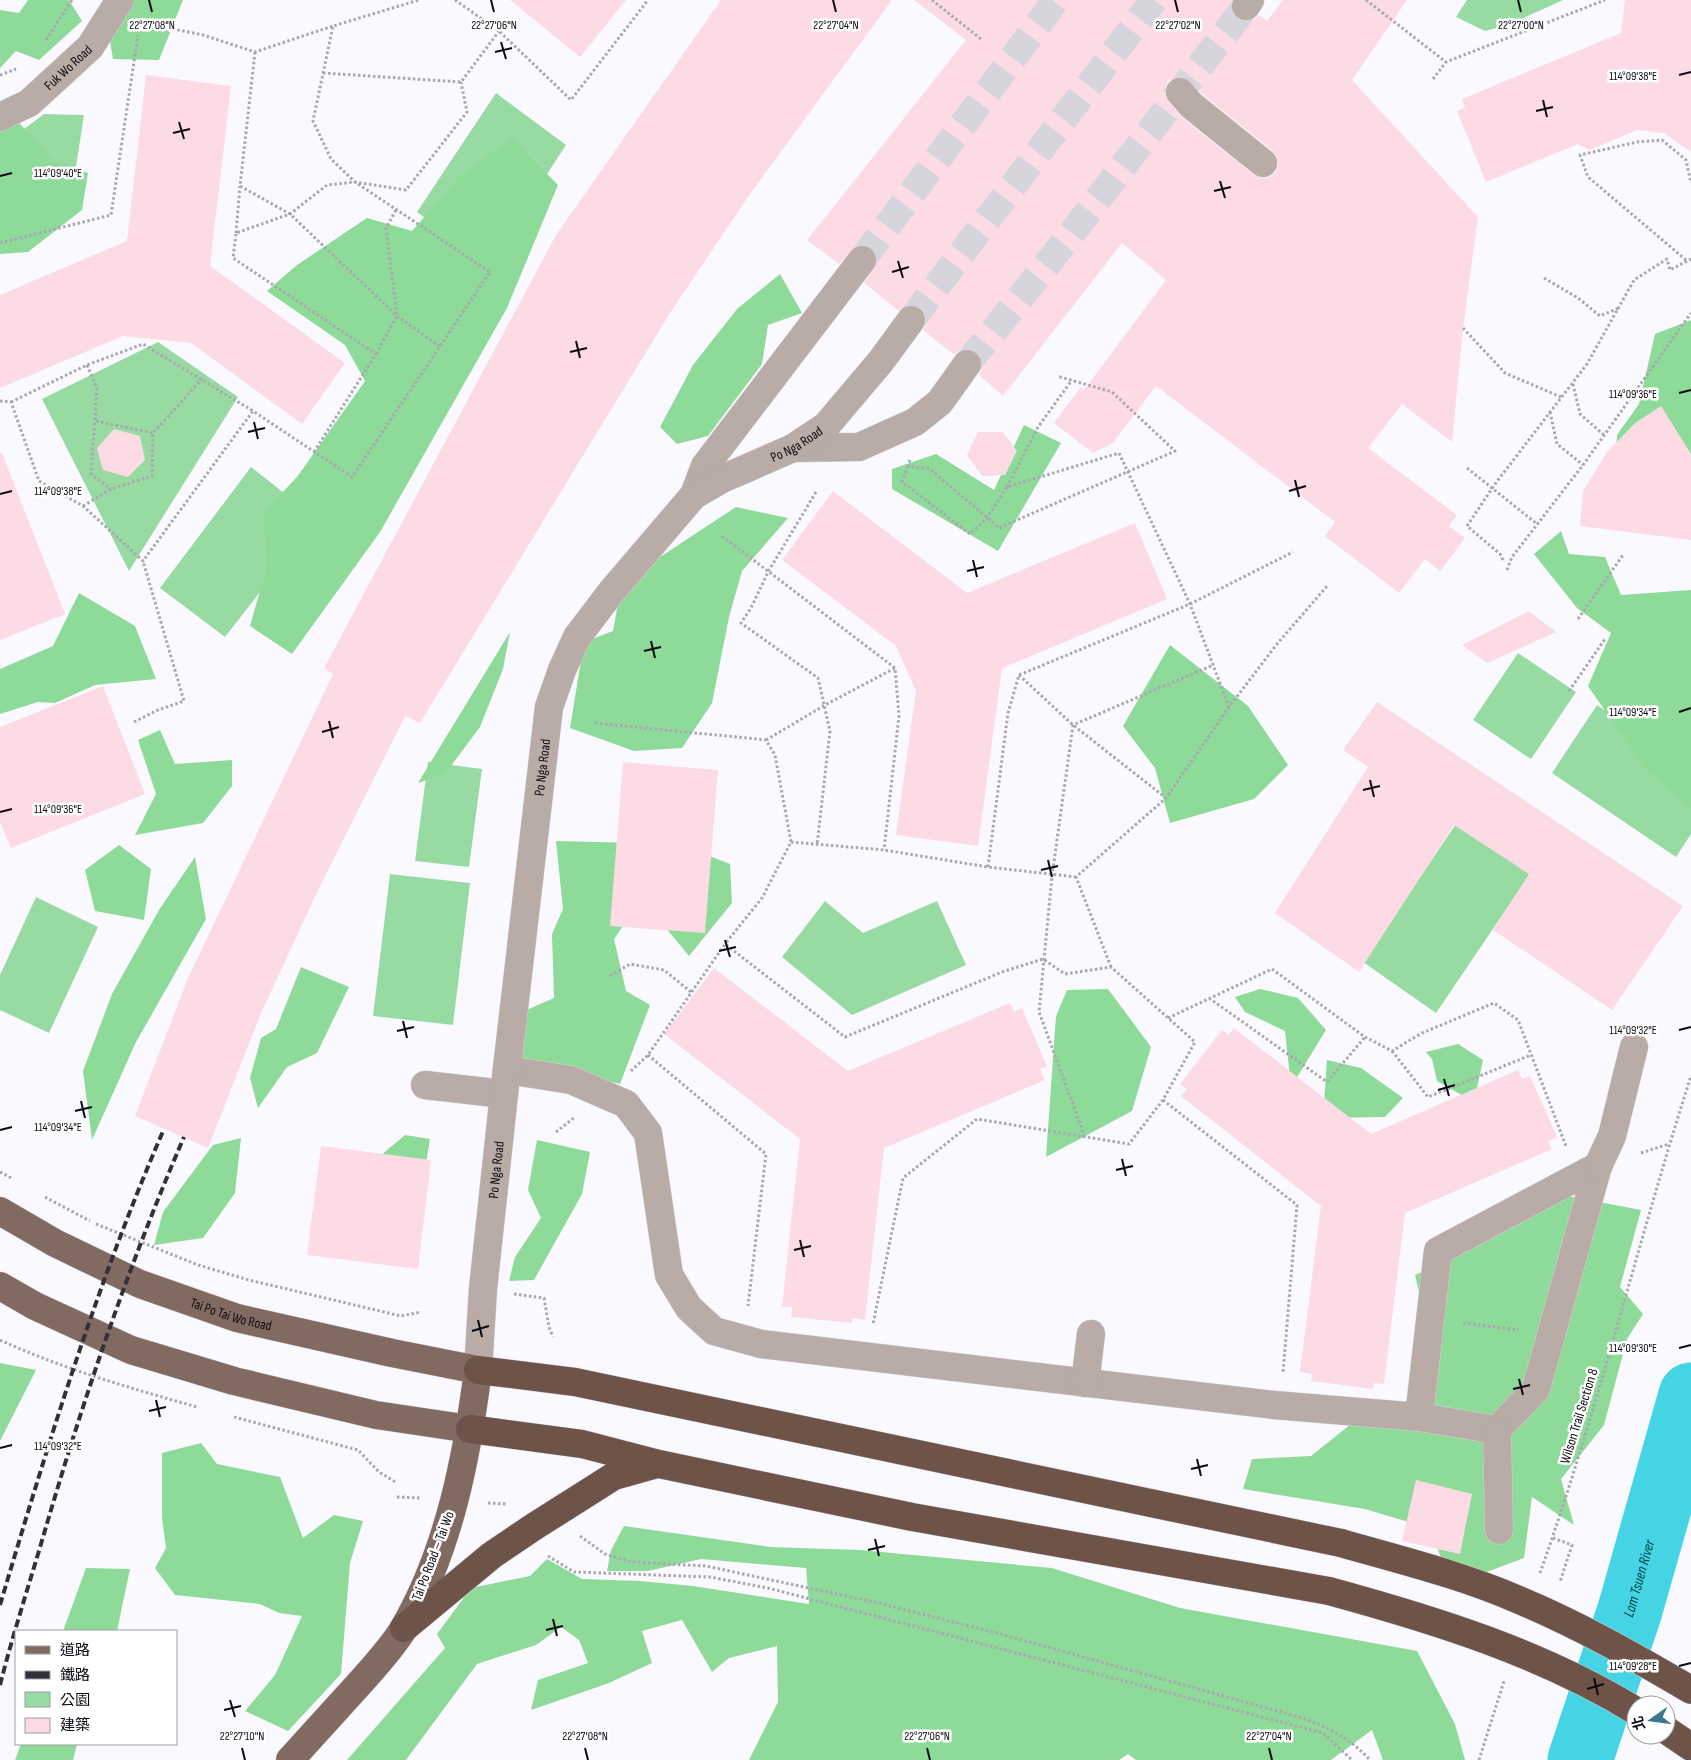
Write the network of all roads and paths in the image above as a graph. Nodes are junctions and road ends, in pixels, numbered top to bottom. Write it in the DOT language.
graph roads {
  1 [pos="72,0"];
  2 [pos="120,0"];
  3 [pos="419,0"];
  4 [pos="455,0"];
  5 [pos="648,0"];
  6 [pos="932,0"];
  7 [pos="1366,0"];
  8 [pos="1604,0"];
  9 [pos="140,22"];
  10 [pos="333,26"];
  11 [pos="499,31"];
  12 [pos="138,32"];
  13 [pos="981,39"];
  14 [pos="42,46"];
  15 [pos="255,52"];
  16 [pos="1446,62"];
  17 [pos="24,65"];
  18 [pos="323,73"];
  19 [pos="0,75"];
  20 [pos="1433,79"];
  21 [pos="461,82"];
  22 [pos="1180,92"];
  23 [pos="0,117"];
  24 [pos="1686,160"];
  25 [pos="1263,163"];
  26 [pos="1691,163"];
  27 [pos="355,182"];
  28 [pos="1691,183"];
  29 [pos="240,186"];
  30 [pos="396,210"];
  31 [pos="290,214"];
  32 [pos="236,233"];
  33 [pos="0,243"];
  34 [pos="1691,259"];
  35 [pos="862,260"];
  36 [pos="1686,260"];
  37 [pos="1544,278"];
  38 [pos="1619,308"];
  39 [pos="1691,313"];
  40 [pos="397,316"];
  41 [pos="911,320"];
  42 [pos="1463,328"];
  43 [pos="439,346"];
  44 [pos="376,354"];
  45 [pos="967,364"];
  46 [pos="87,365"];
  47 [pos="1057,376"];
  48 [pos="202,379"];
  49 [pos="1072,380"];
  50 [pos="1572,383"];
  51 [pos="1561,397"];
  52 [pos="0,400"];
  53 [pos="11,402"];
  54 [pos="253,411"];
  55 [pos="1550,412"];
  56 [pos="96,421"];
  57 [pos="153,433"];
  58 [pos="1605,435"];
  59 [pos="793,448"];
  60 [pos="314,452"];
  61 [pos="911,456"];
  62 [pos="1583,465"];
  63 [pos="908,466"];
  64 [pos="1467,468"];
  65 [pos="1128,471"];
  66 [pos="1007,487"];
  67 [pos="1493,487"];
  68 [pos="111,489"];
  69 [pos="816,492"];
  70 [pos="694,495"];
  71 [pos="83,506"];
  72 [pos="987,518"];
  73 [pos="1538,524"];
  74 [pos="722,536"];
  75 [pos="1293,552"];
  76 [pos="1623,555"];
  77 [pos="1503,560"];
  78 [pos="144,561"];
  79 [pos="1508,570"];
  80 [pos="768,572"];
  81 [pos="1328,585"];
  82 [pos="1190,604"];
  83 [pos="1578,619"];
  84 [pos="1605,639"];
  85 [pos="1213,665"];
  86 [pos="895,668"];
  87 [pos="1019,675"];
  88 [pos="1569,691"];
  89 [pos="825,705"];
  90 [pos="1229,707"];
  91 [pos="134,722"];
  92 [pos="595,723"];
  93 [pos="1073,725"];
  94 [pos="766,740"];
  95 [pos="1166,798"];
  96 [pos="791,842"];
  97 [pos="817,845"];
  98 [pos="884,850"];
  99 [pos="988,867"];
  100 [pos="1052,876"];
  101 [pos="1076,877"];
  102 [pos="726,944"];
  103 [pos="1043,959"];
  104 [pos="1111,967"];
  105 [pos="610,976"];
  106 [pos="691,992"];
  107 [pos="1209,998"];
  108 [pos="1168,1018"];
  109 [pos="1365,1037"];
  110 [pos="1634,1046"];
  111 [pos="1392,1051"];
  112 [pos="1531,1056"];
  113 [pos="1691,1076"];
  114 [pos="505,1082"];
  115 [pos="425,1084"];
  116 [pos="1163,1100"];
  117 [pos="1085,1137"];
  118 [pos="0,1172"];
  119 [pos="1588,1172"];
  120 [pos="18,1182"];
  121 [pos="44,1196"];
  122 [pos="0,1211"];
  123 [pos="0,1286"];
  124 [pos="544,1298"];
  125 [pos="748,1309"];
  126 [pos="421,1312"];
  127 [pos="1431,1319"];
  128 [pos="872,1328"];
  129 [pos="1091,1334"];
  130 [pos="1552,1334"];
  131 [pos="553,1337"];
  132 [pos="478,1370"];
  133 [pos="1283,1377"];
  134 [pos="1085,1383"];
  135 [pos="1419,1417"];
  136 [pos="470,1429"];
  137 [pos="1497,1430"];
  138 [pos="659,1464"];
  139 [pos="1499,1530"];
  140 [pos="578,1534"];
  141 [pos="546,1554"];
  142 [pos="1537,1582"];
  143 [pos="404,1628"];
  144 [pos="1504,1680"];
  145 [pos="1691,1690"];
  146 [pos="1626,1706"];
  147 [pos="1676,1737"];
  148 [pos="1691,1747"];
  149 [pos="290,1760"];
  150 [pos="1352,1760"];
  151 [pos="1370,1760"];
  152 [pos="1479,1760"];
  1 -- 14 [label="path"];
  2 -- 23 [label="street, Fuk Wo Road"];
  3 -- 10 [label="path"];
  4 -- 11 [label="path"];
  5 -- 11 [label="path"];
  6 -- 13 [label="path"];
  7 -- 16 [label="path"];
  8 -- 16 [label="path"];
  9 -- 15 [label="path"];
  10 -- 15 [label="path"];
  10 -- 18 [label="path"];
  11 -- 21 [label="path"];
  12 -- 33 [label="path"];
  15 -- 29 [label="path"];
  16 -- 20 [label="path"];
  17 -- 19 [label="path"];
  18 -- 21 [label="path"];
  18 -- 27 [label="path"];
  21 -- 27 [label="path"];
  22 -- 25 [label="street"];
  24 -- 26 [label="path"];
  24 -- 28 [label="path"];
  24 -- 36 [label="path"];
  27 -- 30 [label="path"];
  27 -- 31 [label="path"];
  29 -- 31 [label="path"];
  29 -- 32 [label="path"];
  30 -- 40 [label="path"];
  30 -- 43 [label="path"];
  31 -- 32 [label="path"];
  31 -- 40 [label="path"];
  32 -- 44 [label="path"];
  34 -- 36 [label="path"];
  35 -- 70 [label="street"];
  36 -- 38 [label="path"];
  37 -- 38 [label="path"];
  38 -- 50 [label="path"];
  39 -- 58 [label="path"];
  40 -- 43 [label="path"];
  40 -- 44 [label="path"];
  41 -- 59 [label="street, Po Nga Road"];
  42 -- 51 [label="path"];
  43 -- 60 [label="path"];
  44 -- 60 [label="path"];
  45 -- 59 [label="street"];
  46 -- 48 [label="path"];
  46 -- 53 [label="path"];
  46 -- 56 [label="path"];
  47 -- 49 [label="path"];
  48 -- 54 [label="path"];
  48 -- 57 [label="path"];
  49 -- 65 [label="path"];
  49 -- 66 [label="path"];
  50 -- 51 [label="path"];
  50 -- 58 [label="path"];
  51 -- 55 [label="path"];
  52 -- 53 [label="path"];
  53 -- 71 [label="path"];
  54 -- 60 [label="path"];
  54 -- 78 [label="path"];
  55 -- 62 [label="path"];
  55 -- 67 [label="path"];
  56 -- 57 [label="path"];
  56 -- 68 [label="path"];
  57 -- 68 [label="path"];
  58 -- 62 [label="path"];
  59 -- 70 [label="street, Po Nga Road"];
  61 -- 63 [label="path"];
  62 -- 73 [label="path"];
  63 -- 72 [label="path"];
  63 -- 72 [label="path"];
  64 -- 67 [label="path"];
  65 -- 66 [label="path"];
  65 -- 72 [label="path"];
  65 -- 82 [label="path"];
  66 -- 72 [label="path"];
  67 -- 73 [label="path"];
  67 -- 77 [label="path"];
  68 -- 71 [label="path"];
  69 -- 80 [label="path"];
  70 -- 114 [label="street, Po Nga Road"];
  71 -- 78 [label="path"];
  73 -- 79 [label="path"];
  74 -- 80 [label="path"];
  75 -- 82 [label="path"];
  76 -- 83 [label="path"];
  78 -- 91 [label="path"];
  80 -- 86 [label="path"];
  80 -- 89 [label="path"];
  81 -- 90 [label="path"];
  82 -- 85 [label="path"];
  82 -- 87 [label="path"];
  84 -- 88 [label="path"];
  85 -- 90 [label="path"];
  85 -- 93 [label="path"];
  86 -- 89 [label="path"];
  86 -- 98 [label="path"];
  87 -- 93 [label="path"];
  87 -- 99 [label="path"];
  89 -- 94 [label="path"];
  89 -- 97 [label="path"];
  90 -- 95 [label="path"];
  92 -- 94 [label="path"];
  93 -- 95 [label="path"];
  93 -- 100 [label="path"];
  94 -- 96 [label="path"];
  95 -- 101 [label="path"];
  96 -- 97 [label="path"];
  96 -- 102 [label="path"];
  97 -- 98 [label="path"];
  98 -- 99 [label="path"];
  99 -- 100 [label="path"];
  100 -- 101 [label="path"];
  100 -- 103 [label="path"];
  101 -- 104 [label="path"];
  102 -- 103 [label="path"];
  102 -- 106 [label="path"];
  103 -- 104 [label="path"];
  103 -- 117 [label="path"];
  104 -- 108 [label="path"];
  105 -- 106 [label="path"];
  106 -- 125 [label="path"];
  107 -- 108 [label="path"];
  107 -- 109 [label="path"];
  107 -- 109 [label="path"];
  108 -- 116 [label="path"];
  109 -- 111 [label="path"];
  110 -- 119 [label="street"];
  111 -- 112 [label="path"];
  111 -- 112 [label="path"];
  112 -- 119 [label="path"];
  113 -- 142 [label="path, Wilson Trail Section 8"];
  114 -- 115 [label="street"];
  114 -- 132 [label="street, Po Nga Road"];
  114 -- 134 [label="street"];
  116 -- 117 [label="path"];
  116 -- 133 [label="path"];
  117 -- 128 [label="path"];
  118 -- 120 [label="path"];
  119 -- 127 [label="street"];
  119 -- 130 [label="street"];
  121 -- 126 [label="path"];
  122 -- 132 [label="main road, Tai Po Tai Wo Road"];
  123 -- 136 [label="main road"];
  124 -- 131 [label="path"];
  127 -- 130 [label="path"];
  127 -- 135 [label="street"];
  129 -- 134 [label="street"];
  130 -- 137 [label="street"];
  132 -- 136 [label="main road, Tai Po Road – Tai Wo"];
  132 -- 145 [label="highway, bridge"];
  134 -- 135 [label="street"];
  135 -- 137 [label="street"];
  136 -- 138 [label="highway"];
  136 -- 143 [label="main road, Tai Po Road – Tai Wo"];
  137 -- 139 [label="street"];
  138 -- 143 [label="highway"];
  138 -- 146 [label="highway, bridge"];
  140 -- 151 [label="path"];
  141 -- 150 [label="path"];
  143 -- 149 [label="main road, Tai Po Road – Tai Wo"];
  144 -- 152 [label="path"];
  147 -- 148 [label="highway"];
}
